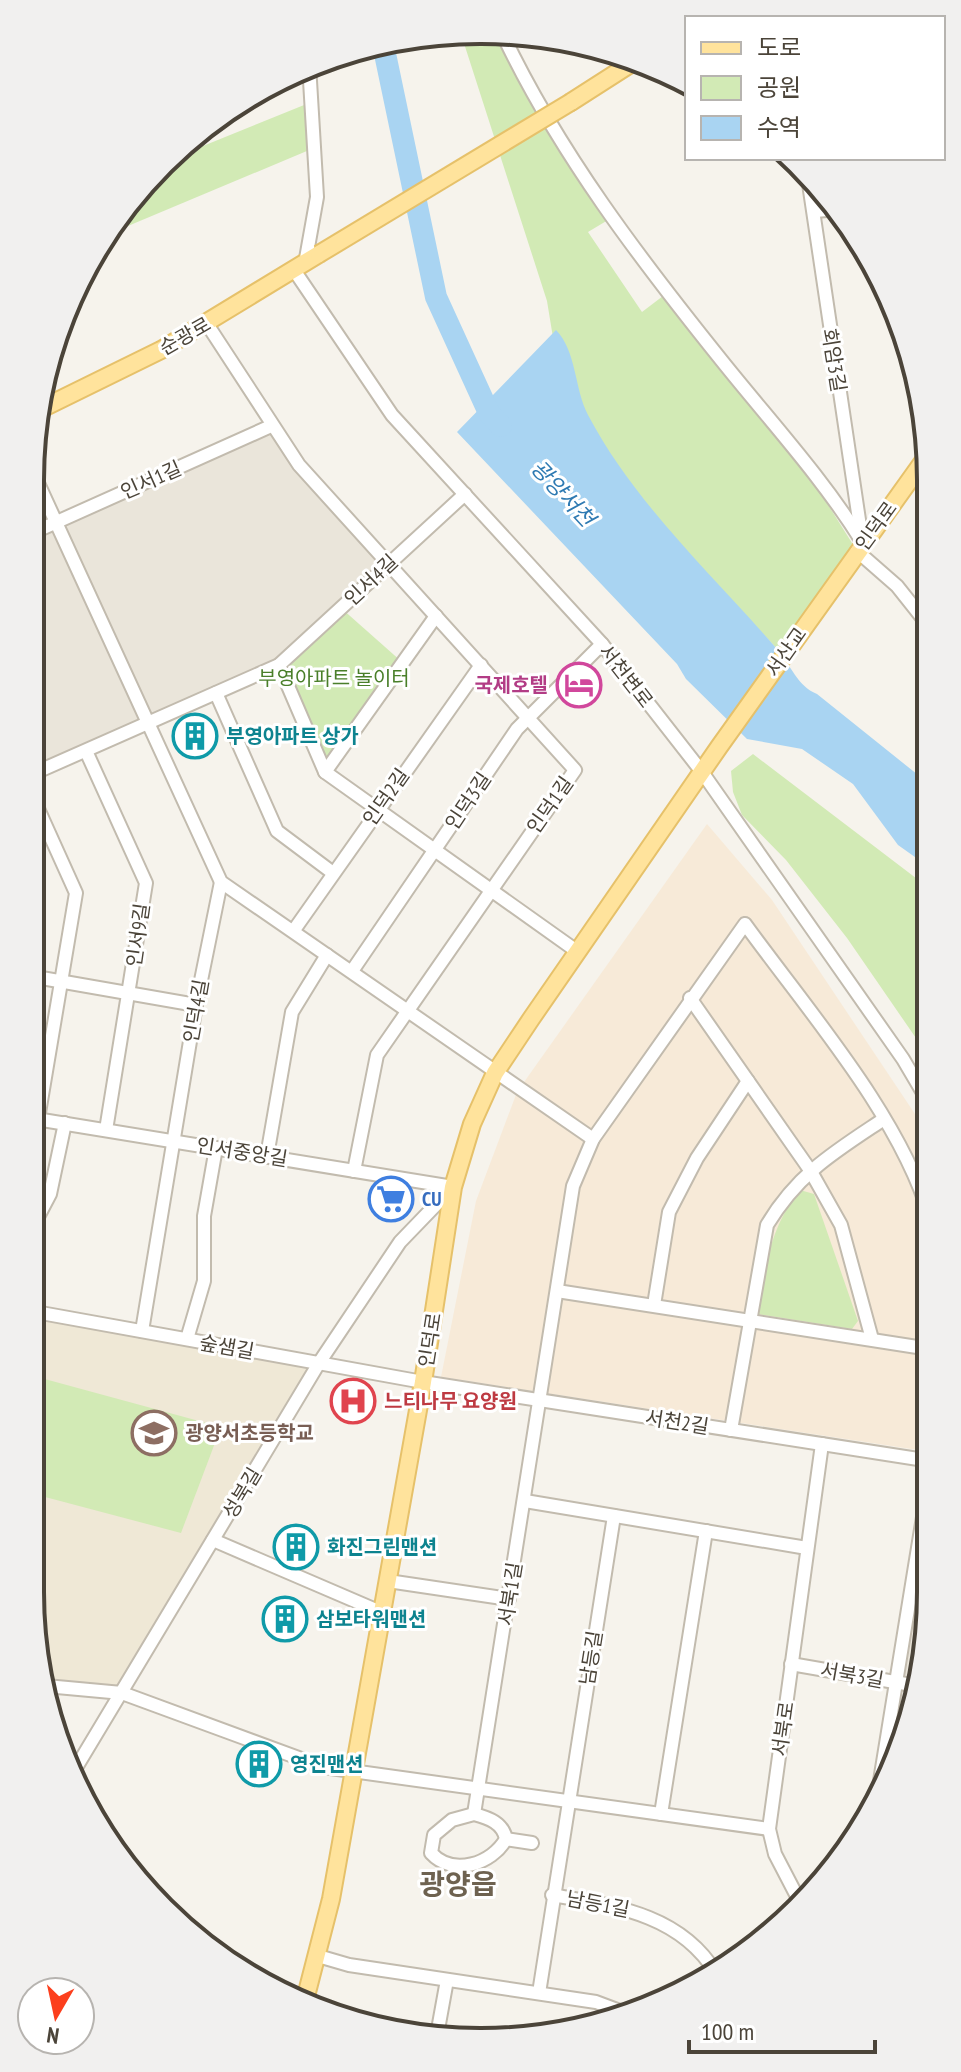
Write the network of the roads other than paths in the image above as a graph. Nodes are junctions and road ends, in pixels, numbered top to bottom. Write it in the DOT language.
graph roads {
  1 [pos="508,45"];
  2 [pos="624,68"];
  3 [pos="310,78"];
  4 [pos="812,197"];
  5 [pos="823,210"];
  6 [pos="815,211"];
  7 [pos="300,267"];
  8 [pos="207,324"];
  9 [pos="51,404"];
  10 [pos="271,426"];
  11 [pos="917,470"];
  12 [pos="465,494"];
  13 [pos="44,498"];
  14 [pos="55,523"];
  15 [pos="44,528"];
  16 [pos="857,550"];
  17 [pos="390,562"];
  18 [pos="917,611"];
  19 [pos="436,616"];
  20 [pos="602,644"];
  21 [pos="279,665"];
  22 [pos="481,665"];
  23 [pos="216,693"];
  24 [pos="528,717"];
  25 [pos="149,723"];
  26 [pos="719,747"];
  27 [pos="86,751"];
  28 [pos="44,769"];
  29 [pos="325,772"];
  30 [pos="702,772"];
  31 [pos="376,811"];
  32 [pos="44,822"];
  33 [pos="433,852"];
  34 [pos="333,873"];
  35 [pos="221,882"];
  36 [pos="490,891"];
  37 [pos="294,930"];
  38 [pos="578,952"];
  39 [pos="327,955"];
  40 [pos="352,971"];
  41 [pos="44,979"];
  42 [pos="62,982"];
  43 [pos="130,994"];
  44 [pos="690,998"];
  45 [pos="196,1005"];
  46 [pos="407,1011"];
  47 [pos="44,1069"];
  48 [pos="495,1073"];
  49 [pos="748,1081"];
  50 [pos="917,1083"];
  51 [pos="884,1119"];
  52 [pos="44,1120"];
  53 [pos="65,1123"];
  54 [pos="106,1130"];
  55 [pos="593,1139"];
  56 [pos="175,1141"];
  57 [pos="216,1148"];
  58 [pos="267,1156"];
  59 [pos="810,1170"];
  60 [pos="354,1171"];
  61 [pos="917,1180"];
  62 [pos="453,1187"];
  63 [pos="44,1202"];
  64 [pos="557,1291"];
  65 [pos="654,1305"];
  66 [pos="44,1314"];
  67 [pos="749,1321"];
  68 [pos="142,1331"];
  69 [pos="187,1339"];
  70 [pos="872,1339"];
  71 [pos="917,1347"];
  72 [pos="319,1363"];
  73 [pos="423,1382"];
  74 [pos="540,1400"];
  75 [pos="731,1430"];
  76 [pos="822,1444"];
  77 [pos="917,1459"];
  78 [pos="525,1501"];
  79 [pos="614,1516"];
  80 [pos="706,1531"];
  81 [pos="213,1540"];
  82 [pos="807,1548"];
  83 [pos="917,1554"];
  84 [pos="388,1581"];
  85 [pos="509,1599"];
  86 [pos="383,1613"];
  87 [pos="791,1664"];
  88 [pos="896,1682"];
  89 [pos="907,1684"];
  90 [pos="55,1687"];
  91 [pos="122,1693"];
  92 [pos="883,1761"];
  93 [pos="79,1763"];
  94 [pos="355,1770"];
  95 [pos="479,1788"];
  96 [pos="568,1801"];
  97 [pos="474,1814"];
  98 [pos="661,1814"];
  99 [pos="769,1829"];
  100 [pos="506,1839"];
  101 [pos="532,1843"];
  102 [pos="795,1893"];
  103 [pos="552,1895"];
  104 [pos="318,1956"];
  105 [pos="708,1964"];
  106 [pos="447,1980"];
  107 [pos="307,1992"];
  108 [pos="539,1993"];
  109 [pos="611,2008"];
  110 [pos="439,2026"];
  1 -- 16 [label="street"];
  2 -- 7 [label="main road, 순광로, bridge"];
  3 -- 7 [label="street"];
  4 -- 6 [label="street, 회암3길"];
  5 -- 6 [label="street"];
  6 -- 16 [label="street, 회암3길"];
  7 -- 8 [label="main road, 순광로"];
  7 -- 12 [label="street, 서천변로"];
  8 -- 9 [label="main road, 순광로"];
  8 -- 10 [label="street, 인덕1길"];
  10 -- 14 [label="street, 인서1길"];
  10 -- 17 [label="street, 인덕1길"];
  11 -- 16 [label="main road, 인덕로"];
  12 -- 17 [label="street, 인서4길"];
  12 -- 20 [label="street, 서천변로"];
  13 -- 14 [label="street"];
  14 -- 15 [label="street, 인서1길"];
  14 -- 25 [label="street"];
  16 -- 18 [label="street"];
  16 -- 26 [label="main road, 서산교"];
  17 -- 19 [label="street, 인덕1길"];
  17 -- 21 [label="street, 인서4길"];
  19 -- 22 [label="street, 인덕1길"];
  19 -- 29 [label="street"];
  20 -- 24 [label="street, 인덕3길"];
  20 -- 30 [label="street, 서천변로"];
  21 -- 23 [label="street, 인서4길"];
  21 -- 29 [label="street"];
  22 -- 24 [label="street, 인덕1길"];
  22 -- 31 [label="street, 인덕2길"];
  23 -- 25 [label="street, 인서4길"];
  23 -- 34 [label="street"];
  24 -- 33 [label="street, 인덕3길"];
  24 -- 36 [label="street, 인덕1길"];
  25 -- 27 [label="street, 인서4길"];
  25 -- 35 [label="street"];
  26 -- 30 [label="main road, 인덕로"];
  27 -- 28 [label="street, 인서4길"];
  27 -- 43 [label="street, 인서9길"];
  29 -- 31 [label="street"];
  30 -- 38 [label="main road, 인덕로"];
  30 -- 50 [label="street, 서천변로"];
  31 -- 33 [label="street"];
  31 -- 34 [label="street, 인덕2길"];
  32 -- 42 [label="street"];
  33 -- 36 [label="street"];
  33 -- 40 [label="street, 인덕3길"];
  34 -- 37 [label="street, 인덕2길"];
  35 -- 37 [label="street"];
  35 -- 45 [label="street, 인덕4길"];
  36 -- 38 [label="street"];
  36 -- 46 [label="street, 인덕1길"];
  37 -- 39 [label="street"];
  38 -- 48 [label="main road, 인덕로"];
  39 -- 40 [label="street"];
  39 -- 58 [label="street"];
  40 -- 46 [label="street"];
  41 -- 42 [label="street"];
  42 -- 43 [label="street"];
  42 -- 47 [label="street"];
  43 -- 45 [label="street"];
  43 -- 54 [label="street, 인서9길"];
  44 -- 49 [label="street"];
  44 -- 51 [label="street, 서북1길"];
  44 -- 55 [label="street, 서북1길"];
  45 -- 56 [label="street, 인덕4길"];
  46 -- 48 [label="street"];
  46 -- 60 [label="street"];
  48 -- 55 [label="street"];
  48 -- 62 [label="main road, 인덕로"];
  49 -- 59 [label="street"];
  49 -- 65 [label="street"];
  51 -- 59 [label="street"];
  51 -- 61 [label="street"];
  52 -- 53 [label="street, 인서중앙길"];
  53 -- 54 [label="street, 인서중앙길"];
  53 -- 63 [label="street"];
  54 -- 56 [label="street, 인서중앙길"];
  55 -- 64 [label="street, 서북1길"];
  56 -- 57 [label="street, 인서중앙길"];
  56 -- 68 [label="street, 인덕4길"];
  57 -- 58 [label="street, 인서중앙길"];
  57 -- 69 [label="street"];
  58 -- 60 [label="street, 인서중앙길"];
  59 -- 67 [label="street"];
  59 -- 70 [label="street"];
  60 -- 62 [label="street, 인서중앙길"];
  62 -- 72 [label="street, 성북길"];
  62 -- 73 [label="main road, 인덕로"];
  64 -- 65 [label="street"];
  64 -- 74 [label="street, 서북1길"];
  65 -- 67 [label="street"];
  66 -- 68 [label="street, 숲샘길"];
  67 -- 70 [label="street"];
  67 -- 75 [label="street"];
  68 -- 69 [label="street, 숲샘길"];
  69 -- 72 [label="street, 숲샘길"];
  70 -- 71 [label="street"];
  72 -- 73 [label="street, 숲샘길"];
  72 -- 81 [label="street, 성북길"];
  73 -- 74 [label="street, 서천2길"];
  73 -- 84 [label="main road, 인덕로"];
  74 -- 75 [label="street, 서천2길"];
  74 -- 78 [label="street, 서북1길"];
  75 -- 76 [label="street, 서천2길"];
  76 -- 77 [label="street, 서천2길"];
  76 -- 82 [label="street, 서북로"];
  78 -- 79 [label="street"];
  78 -- 85 [label="street, 서북1길"];
  79 -- 80 [label="street"];
  79 -- 96 [label="street, 남등길"];
  80 -- 82 [label="street"];
  80 -- 98 [label="street"];
  81 -- 86 [label="street"];
  81 -- 91 [label="street, 성북길"];
  82 -- 87 [label="street, 서북로"];
  83 -- 88 [label="street"];
  84 -- 85 [label="street"];
  84 -- 86 [label="main road, 인덕로"];
  85 -- 95 [label="street, 서북1길"];
  86 -- 94 [label="main road, 인덕로"];
  87 -- 88 [label="street, 서북3길"];
  87 -- 99 [label="street, 서북로"];
  88 -- 89 [label="street, 서북3길"];
  88 -- 92 [label="street"];
  90 -- 91 [label="street"];
  91 -- 93 [label="street, 성북길"];
  91 -- 94 [label="street"];
  94 -- 95 [label="street"];
  94 -- 104 [label="main road, 인덕로"];
  95 -- 96 [label="street"];
  95 -- 97 [label="street, 서북1길"];
  96 -- 98 [label="street"];
  96 -- 103 [label="street, 남등길"];
  97 -- 100 [label="street"];
  97 -- 100 [label="street"];
  98 -- 99 [label="street"];
  99 -- 102 [label="street, 서북로"];
  100 -- 101 [label="street"];
  103 -- 105 [label="street, 남등1길"];
  103 -- 108 [label="street, 남등길"];
  104 -- 106 [label="street"];
  104 -- 107 [label="main road, 인덕로"];
  106 -- 108 [label="street"];
  106 -- 110 [label="street"];
  108 -- 109 [label="street"];
}
